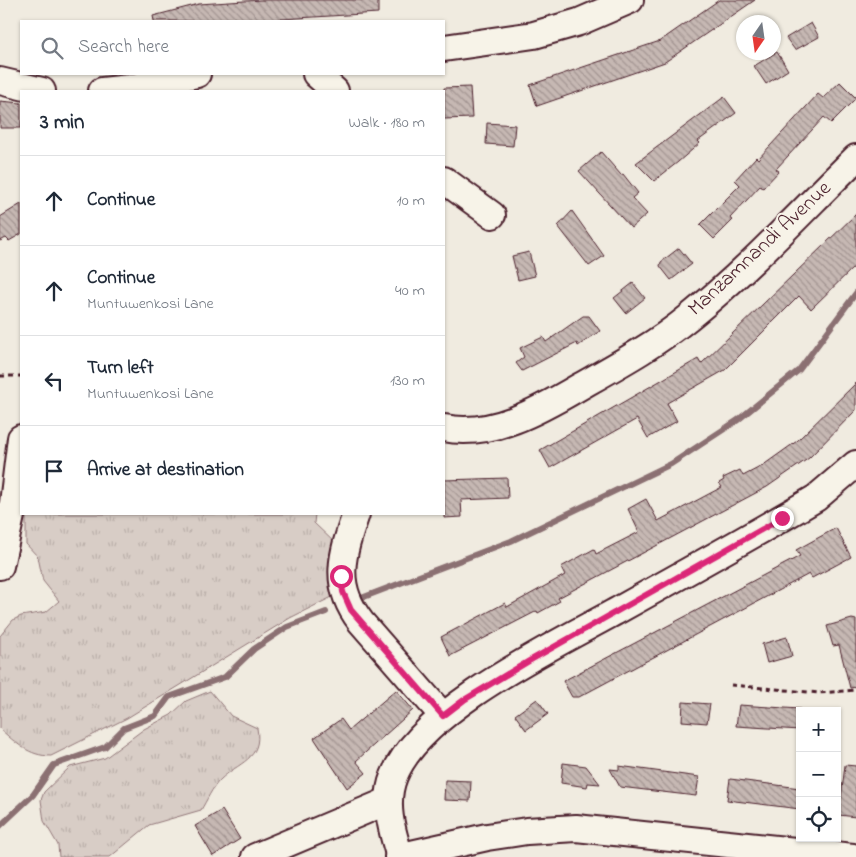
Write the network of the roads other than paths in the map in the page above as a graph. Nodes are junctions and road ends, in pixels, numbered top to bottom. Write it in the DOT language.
graph roads {
  1 [pos="630,0"];
  2 [pos="445,48"];
  3 [pos="192,75"];
  4 [pos="317,75"];
  5 [pos="0,82"];
  6 [pos="37,90"];
  7 [pos="111,90"];
  8 [pos="334,90"];
  9 [pos="856,158"];
  10 [pos="445,181"];
  11 [pos="492,215"];
  12 [pos="445,428"];
  13 [pos="20,446"];
  14 [pos="856,464"];
  15 [pos="356,515"];
  16 [pos="0,566"];
  17 [pos="443,716"];
  18 [pos="388,801"];
  19 [pos="676,847"];
  20 [pos="255,857"];
  21 [pos="399,857"];
  22 [pos="853,857"];
  1 -- 2 [label="street"];
  3 -- 7 [label="street"];
  4 -- 8 [label="street"];
  5 -- 6 [label="street"];
  9 -- 12 [label="street, Manzamnandi Avenue"];
  10 -- 11 [label="street"];
  13 -- 16 [label="street"];
  14 -- 17 [label="street"];
  15 -- 17 [label="street"];
  17 -- 18 [label="street"];
  18 -- 20 [label="street"];
  18 -- 21 [label="street"];
  19 -- 21 [label="street"];
  19 -- 22 [label="street"];
}
